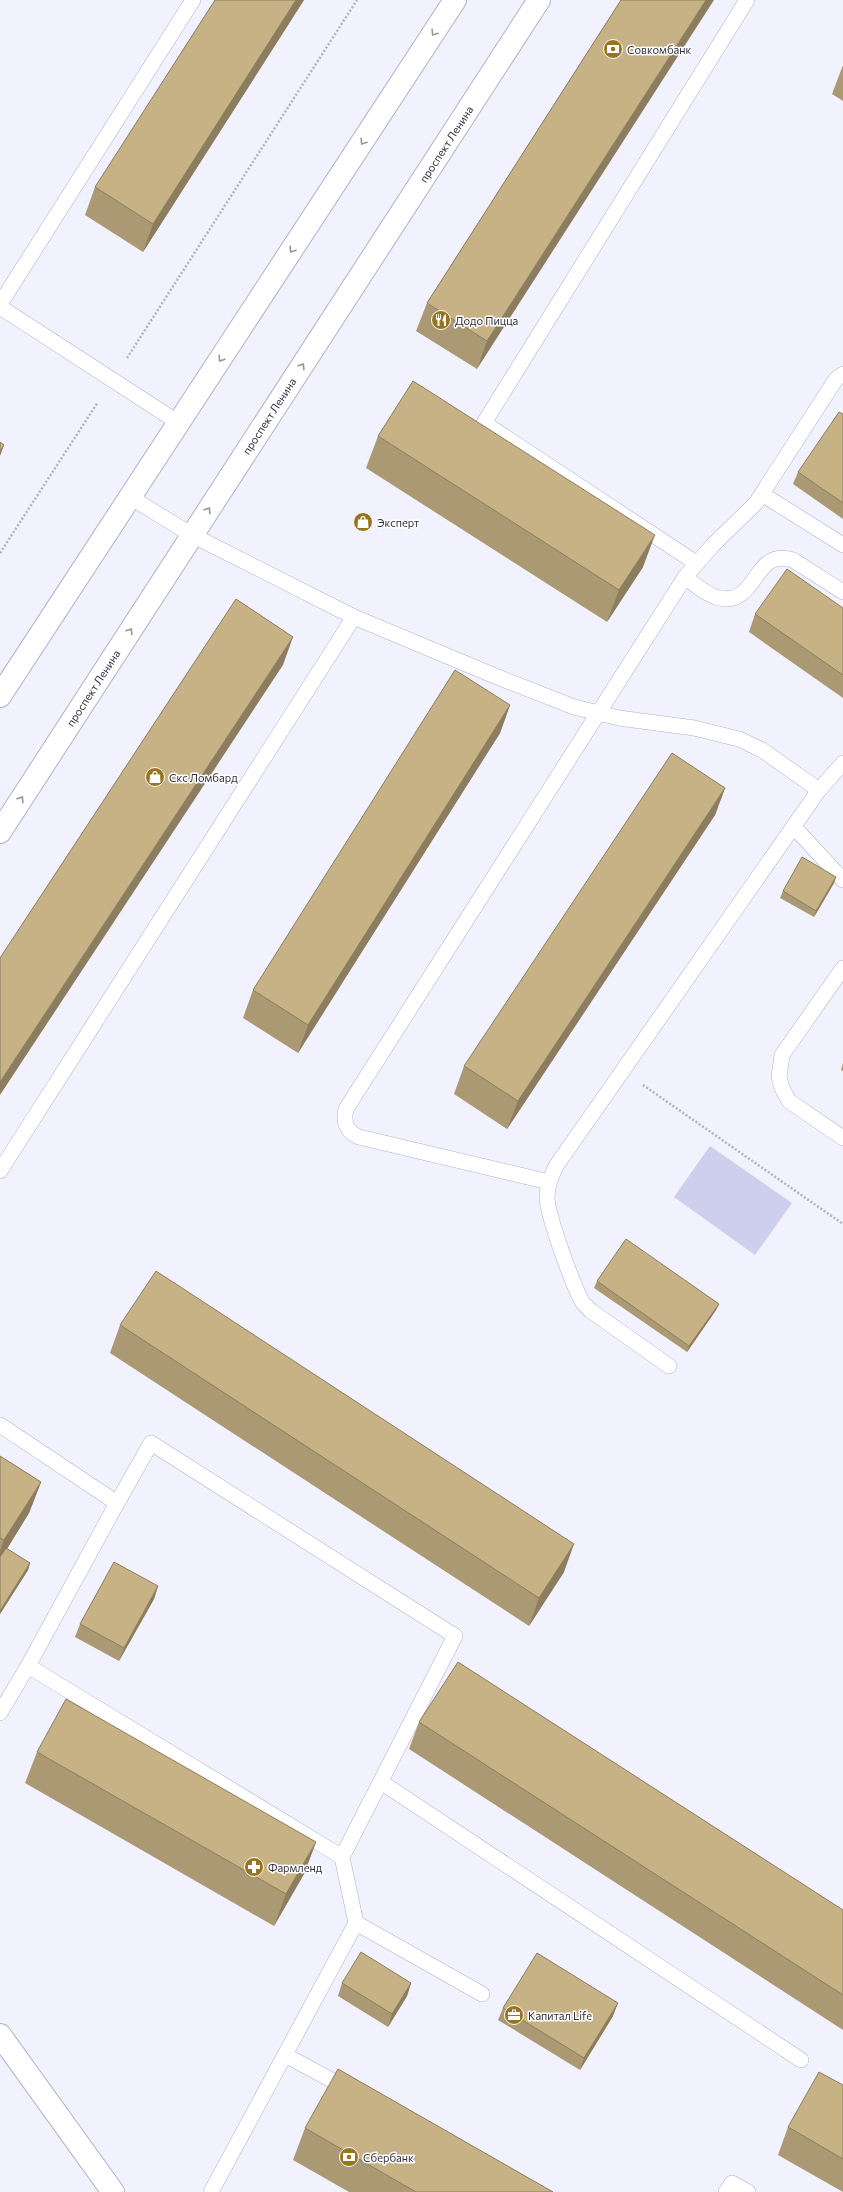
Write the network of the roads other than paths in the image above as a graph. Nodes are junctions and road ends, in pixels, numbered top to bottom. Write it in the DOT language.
graph roads {
  1 [pos="193,0"];
  2 [pos="455,0"];
  3 [pos="539,0"];
  4 [pos="747,0"];
  5 [pos="0,305"];
  6 [pos="843,374"];
  7 [pos="179,423"];
  8 [pos="762,494"];
  9 [pos="130,497"];
  10 [pos="192,535"];
  11 [pos="843,544"];
  12 [pos="696,563"];
  13 [pos="685,577"];
  14 [pos="843,592"];
  15 [pos="354,617"];
  16 [pos="0,696"];
  17 [pos="598,713"];
  18 [pos="843,763"];
  19 [pos="819,790"];
  20 [pos="794,827"];
  21 [pos="0,832"];
  22 [pos="843,880"];
  23 [pos="843,968"];
  24 [pos="843,1138"];
  25 [pos="0,1171"];
  26 [pos="549,1182"];
  27 [pos="669,1366"];
  28 [pos="0,1425"];
  29 [pos="117,1503"];
  30 [pos="28,1666"];
  31 [pos="0,1713"];
  32 [pos="381,1782"];
  33 [pos="342,1857"];
  34 [pos="356,1923"];
  35 [pos="482,1994"];
  36 [pos="0,2035"];
  37 [pos="285,2055"];
  38 [pos="801,2060"];
  39 [pos="361,2096"];
  40 [pos="113,2192"];
  41 [pos="211,2192"];
  42 [pos="726,2192"];
  43 [pos="748,2192"];
  1 -- 5 [label="lane"];
  2 -- 7 [label="street, one-way"];
  10 -- 3 [label="street, проспект Ленина, one-way"];
  4 -- 12 [label="lane"];
  5 -- 7 [label="lane"];
  6 -- 8 [label="lane"];
  7 -- 9 [label="street"];
  8 -- 11 [label="lane"];
  8 -- 12 [label="lane"];
  9 -- 10 [label="lane"];
  9 -- 16 [label="street"];
  10 -- 15 [label="lane"];
  21 -- 10 [label="street, проспект Ленина, one-way"];
  12 -- 13 [label="lane"];
  13 -- 14 [label="lane"];
  13 -- 17 [label="lane"];
  15 -- 17 [label="lane"];
  15 -- 25 [label="lane"];
  17 -- 19 [label="lane"];
  17 -- 26 [label="lane"];
  18 -- 19 [label="lane"];
  19 -- 20 [label="lane"];
  20 -- 22 [label="lane"];
  20 -- 26 [label="lane"];
  23 -- 24 [label="lane"];
  26 -- 27 [label="lane"];
  28 -- 29 [label="lane"];
  29 -- 30 [label="lane"];
  29 -- 32 [label="lane"];
  30 -- 31 [label="lane"];
  30 -- 33 [label="lane"];
  32 -- 33 [label="lane"];
  32 -- 38 [label="lane"];
  33 -- 34 [label="lane"];
  34 -- 35 [label="lane"];
  34 -- 37 [label="lane"];
  36 -- 40 [label="street"];
  37 -- 39 [label="lane"];
  37 -- 41 [label="lane"];
  42 -- 43 [label="lane"];
}
